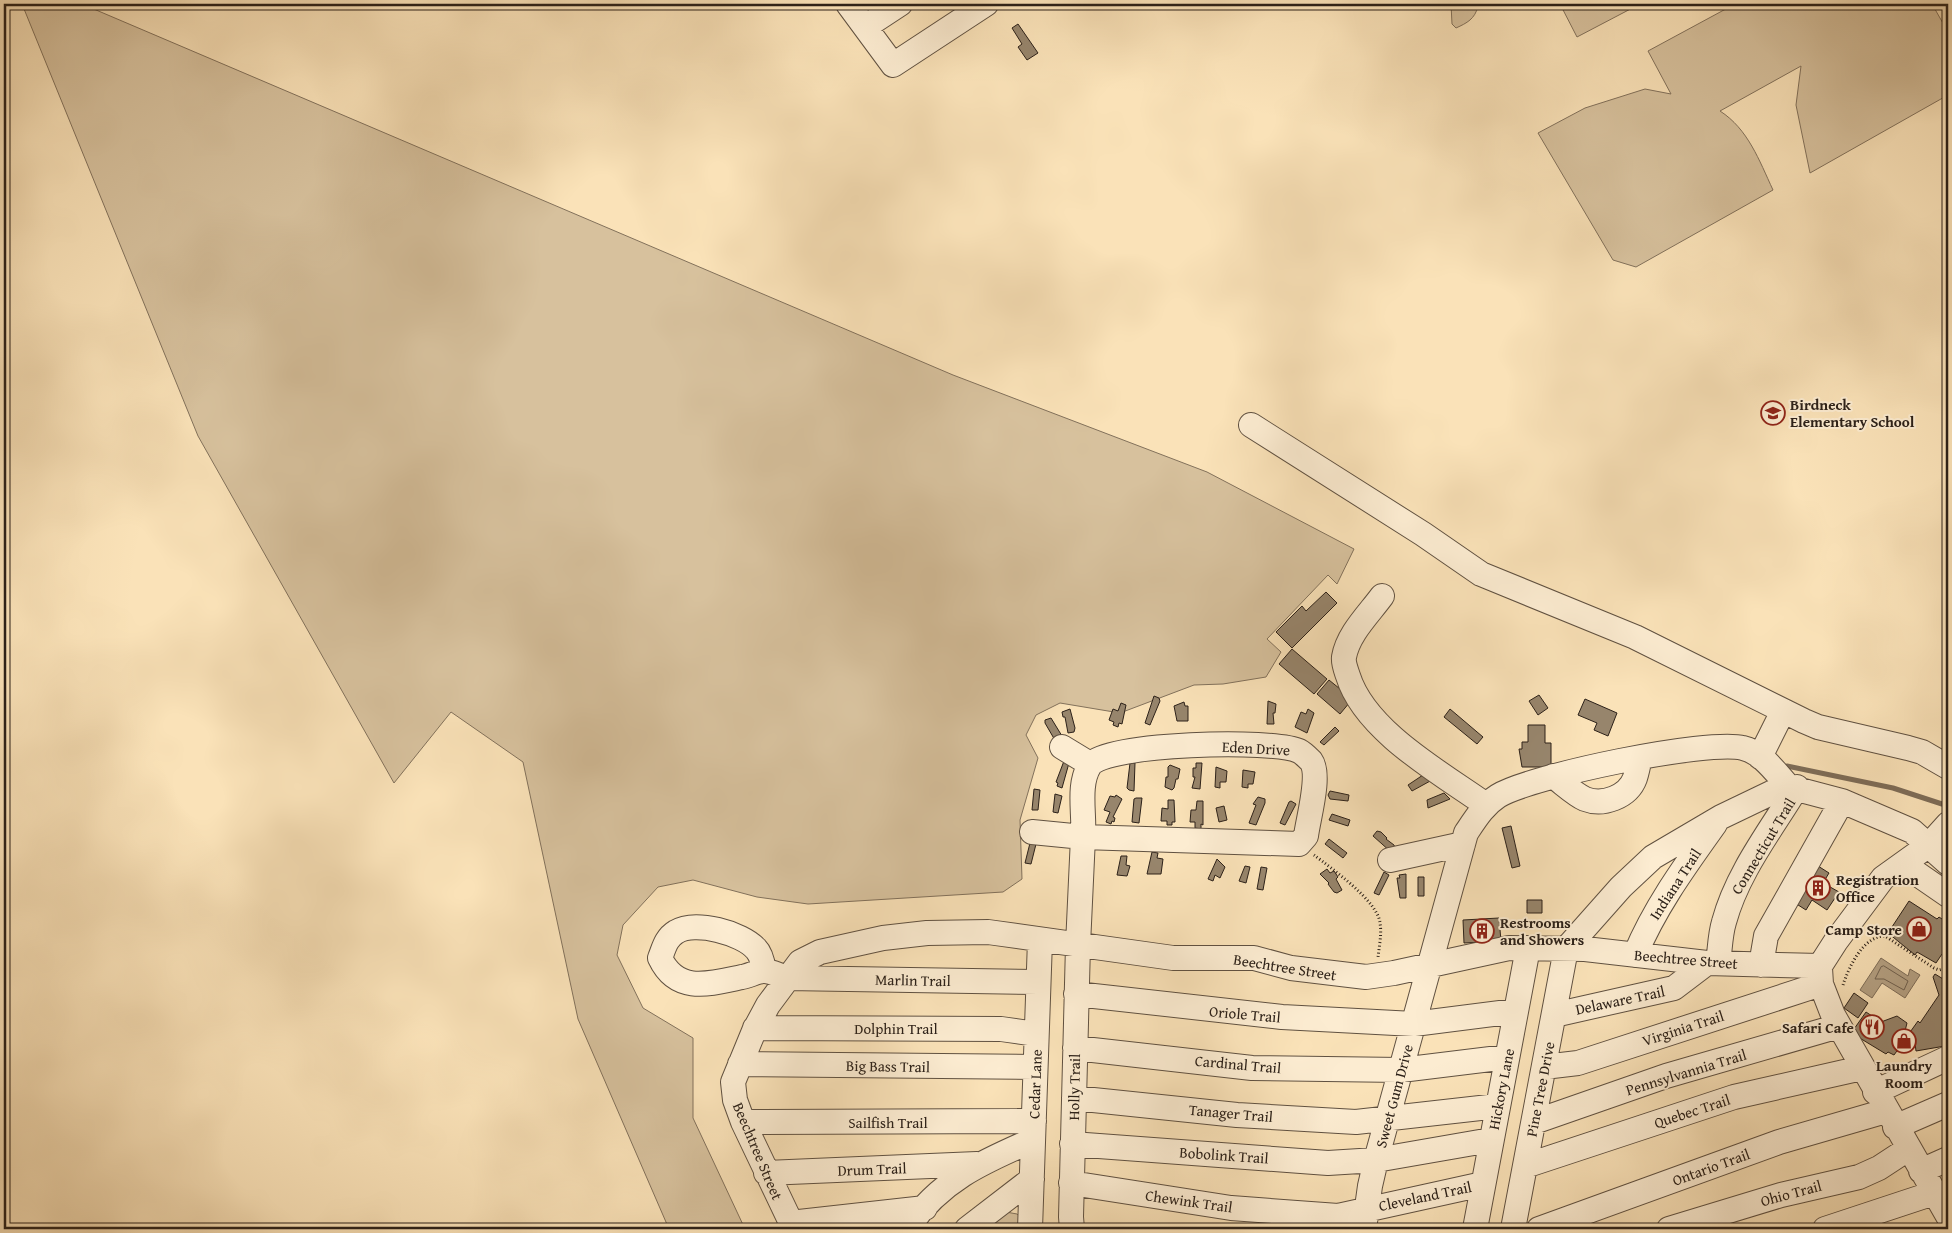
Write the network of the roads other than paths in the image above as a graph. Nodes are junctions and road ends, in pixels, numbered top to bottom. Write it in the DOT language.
graph roads {
  1 [pos="848,4"];
  2 [pos="900,4"];
  3 [pos="986,4"];
  4 [pos="865,27"];
  5 [pos="1251,425"];
  6 [pos="1382,596"];
  7 [pos="1783,710"];
  8 [pos="1062,747"];
  9 [pos="1760,757"];
  10 [pos="1640,759"];
  11 [pos="1090,764"];
  12 [pos="1948,767"];
  13 [pos="1553,776"];
  14 [pos="1793,787"];
  15 [pos="1842,801"];
  16 [pos="1486,805"];
  17 [pos="1721,817"];
  18 [pos="1948,824"];
  19 [pos="1032,832"];
  20 [pos="1083,836"];
  21 [pos="1463,844"];
  22 [pos="1929,845"];
  23 [pos="1390,860"];
  24 [pos="1948,863"];
  25 [pos="1903,864"];
  26 [pos="1948,895"];
  27 [pos="1040,940"];
  28 [pos="1078,945"];
  29 [pos="1528,948"];
  30 [pos="1566,949"];
  31 [pos="1635,955"];
  32 [pos="1713,963"];
  33 [pos="1430,964"];
  34 [pos="1761,965"];
  35 [pos="764,971"];
  36 [pos="1821,975"];
  37 [pos="787,978"];
  38 [pos="1038,982"];
  39 [pos="1076,994"];
  40 [pos="1516,1010"];
  41 [pos="1554,1015"];
  42 [pos="1836,1021"];
  43 [pos="1414,1024"];
  44 [pos="755,1028"];
  45 [pos="1036,1034"];
  46 [pos="1075,1048"];
  47 [pos="1507,1057"];
  48 [pos="1948,1058"];
  49 [pos="740,1064"];
  50 [pos="1035,1067"];
  51 [pos="1544,1067"];
  52 [pos="1862,1068"];
  53 [pos="1401,1070"];
  54 [pos="1074,1098"];
  55 [pos="1948,1104"];
  56 [pos="1498,1106"];
  57 [pos="1885,1110"];
  58 [pos="1388,1119"];
  59 [pos="743,1122"];
  60 [pos="1534,1122"];
  61 [pos="1033,1131"];
  62 [pos="1491,1140"];
  63 [pos="1072,1144"];
  64 [pos="1908,1149"];
  65 [pos="1376,1160"];
  66 [pos="1948,1160"];
  67 [pos="978,1164"];
  68 [pos="1525,1166"];
  69 [pos="1921,1171"];
  70 [pos="766,1173"];
  71 [pos="1032,1179"];
  72 [pos="1072,1183"];
  73 [pos="1483,1184"];
  74 [pos="1934,1192"];
  75 [pos="925,1208"];
  76 [pos="1948,1216"];
  77 [pos="1365,1219"];
  78 [pos="792,1226"];
  79 [pos="907,1229"];
  80 [pos="967,1229"];
  81 [pos="1030,1229"];
  82 [pos="1072,1229"];
  83 [pos="1474,1229"];
  84 [pos="1514,1229"];
  85 [pos="1539,1229"];
  86 [pos="1669,1229"];
  87 [pos="1825,1229"];
  1 -- 4 [label="street"];
  2 -- 4 [label="street"];
  3 -- 4 [label="street"];
  5 -- 7 [label="street"];
  6 -- 16 [label="street"];
  7 -- 9 [label="street"];
  7 -- 12 [label="street"];
  8 -- 11 [label="street"];
  9 -- 10 [label="street"];
  9 -- 14 [label="street"];
  10 -- 13 [label="street"];
  10 -- 13 [label="street"];
  11 -- 20 [label="street"];
  11 -- 20 [label="street, Eden Drive"];
  13 -- 16 [label="street"];
  14 -- 15 [label="street"];
  14 -- 17 [label="street"];
  14 -- 32 [label="street, Connecticut Trail"];
  15 -- 22 [label="street"];
  15 -- 34 [label="street"];
  16 -- 21 [label="street, Sweet Gum Drive"];
  17 -- 30 [label="street"];
  17 -- 31 [label="street, Indiana Trail"];
  18 -- 22 [label="street"];
  19 -- 20 [label="street"];
  20 -- 28 [label="street"];
  21 -- 23 [label="street"];
  21 -- 33 [label="street, Sweet Gum Drive"];
  22 -- 24 [label="street"];
  22 -- 25 [label="street"];
  25 -- 26 [label="street"];
  25 -- 36 [label="street"];
  27 -- 28 [label="street, Beechtree Street"];
  27 -- 37 [label="street, Beechtree Street"];
  27 -- 38 [label="street, Cedar Lane"];
  28 -- 33 [label="street, Beechtree Street"];
  28 -- 39 [label="street, Holly Trail"];
  29 -- 30 [label="street, Beechtree Street"];
  29 -- 33 [label="street, Beechtree Street"];
  29 -- 40 [label="street, Hickory Lane"];
  30 -- 31 [label="street, Beechtree Street"];
  30 -- 41 [label="street, Pine Tree Drive"];
  31 -- 32 [label="street, Beechtree Street"];
  32 -- 34 [label="street, Beechtree Street"];
  32 -- 41 [label="street, Delaware Trail"];
  33 -- 43 [label="street, Sweet Gum Drive"];
  34 -- 36 [label="street, Beechtree Street"];
  35 -- 37 [label="street, Marlin Trail"];
  36 -- 42 [label="street"];
  36 -- 51 [label="street, Virginia Trail"];
  37 -- 38 [label="street, Marlin Trail"];
  37 -- 44 [label="street, Beechtree Street"];
  38 -- 45 [label="street, Cedar Lane"];
  39 -- 43 [label="street, Oriole Trail"];
  39 -- 46 [label="street, Holly Trail"];
  40 -- 43 [label="street, Oriole Trail"];
  40 -- 47 [label="street, Hickory Lane"];
  41 -- 51 [label="street, Pine Tree Drive"];
  42 -- 52 [label="street"];
  42 -- 60 [label="street, Pennsylvannia Trail"];
  43 -- 53 [label="street, Sweet Gum Drive"];
  44 -- 45 [label="street, Dolphin Trail"];
  44 -- 49 [label="street, Beechtree Street"];
  45 -- 50 [label="street, Cedar Lane"];
  46 -- 53 [label="street, Cardinal Trail"];
  46 -- 54 [label="street, Holly Trail"];
  47 -- 53 [label="street, Cardinal Trail"];
  47 -- 56 [label="street, Hickory Lane"];
  48 -- 57 [label="street"];
  49 -- 50 [label="street, Big Bass Trail"];
  49 -- 59 [label="street, Beechtree Street"];
  50 -- 61 [label="street, Cedar Lane"];
  51 -- 60 [label="street, Pine Tree Drive"];
  52 -- 57 [label="street"];
  52 -- 68 [label="street, Quebec Trail"];
  53 -- 58 [label="street, Sweet Gum Drive"];
  54 -- 58 [label="street, Tanager Trail"];
  54 -- 63 [label="street, Holly Trail"];
  55 -- 57 [label="street"];
  56 -- 58 [label="street, Tanager Trail"];
  56 -- 62 [label="street, Hickory Lane"];
  57 -- 64 [label="street"];
  57 -- 85 [label="street, Ontario Trail"];
  58 -- 65 [label="street, Sweet Gum Drive"];
  59 -- 61 [label="street, Sailfish Trail"];
  59 -- 70 [label="street, Beechtree Street"];
  60 -- 68 [label="street, Pine Tree Drive"];
  61 -- 67 [label="street"];
  61 -- 71 [label="street, Cedar Lane"];
  62 -- 65 [label="street, Bobolink Trail"];
  62 -- 73 [label="street, Hickory Lane"];
  63 -- 65 [label="street, Bobolink Trail"];
  63 -- 72 [label="street, Holly Trail"];
  64 -- 69 [label="street"];
  64 -- 86 [label="street, Ohio Trail"];
  65 -- 77 [label="street, Sweet Gum Drive"];
  66 -- 69 [label="street"];
  67 -- 70 [label="street, Drum Trail"];
  67 -- 75 [label="street"];
  68 -- 84 [label="street, Pine Tree Drive"];
  69 -- 74 [label="street"];
  70 -- 78 [label="street, Beechtree Street"];
  71 -- 80 [label="street"];
  71 -- 81 [label="street, Cedar Lane"];
  72 -- 77 [label="street, Chewink Trail"];
  72 -- 82 [label="street, Holly Trail"];
  73 -- 77 [label="street, Cleveland Trail"];
  73 -- 83 [label="street, Hickory Lane"];
  74 -- 76 [label="street"];
  74 -- 87 [label="street"];
  75 -- 78 [label="street"];
  75 -- 79 [label="street"];
}
